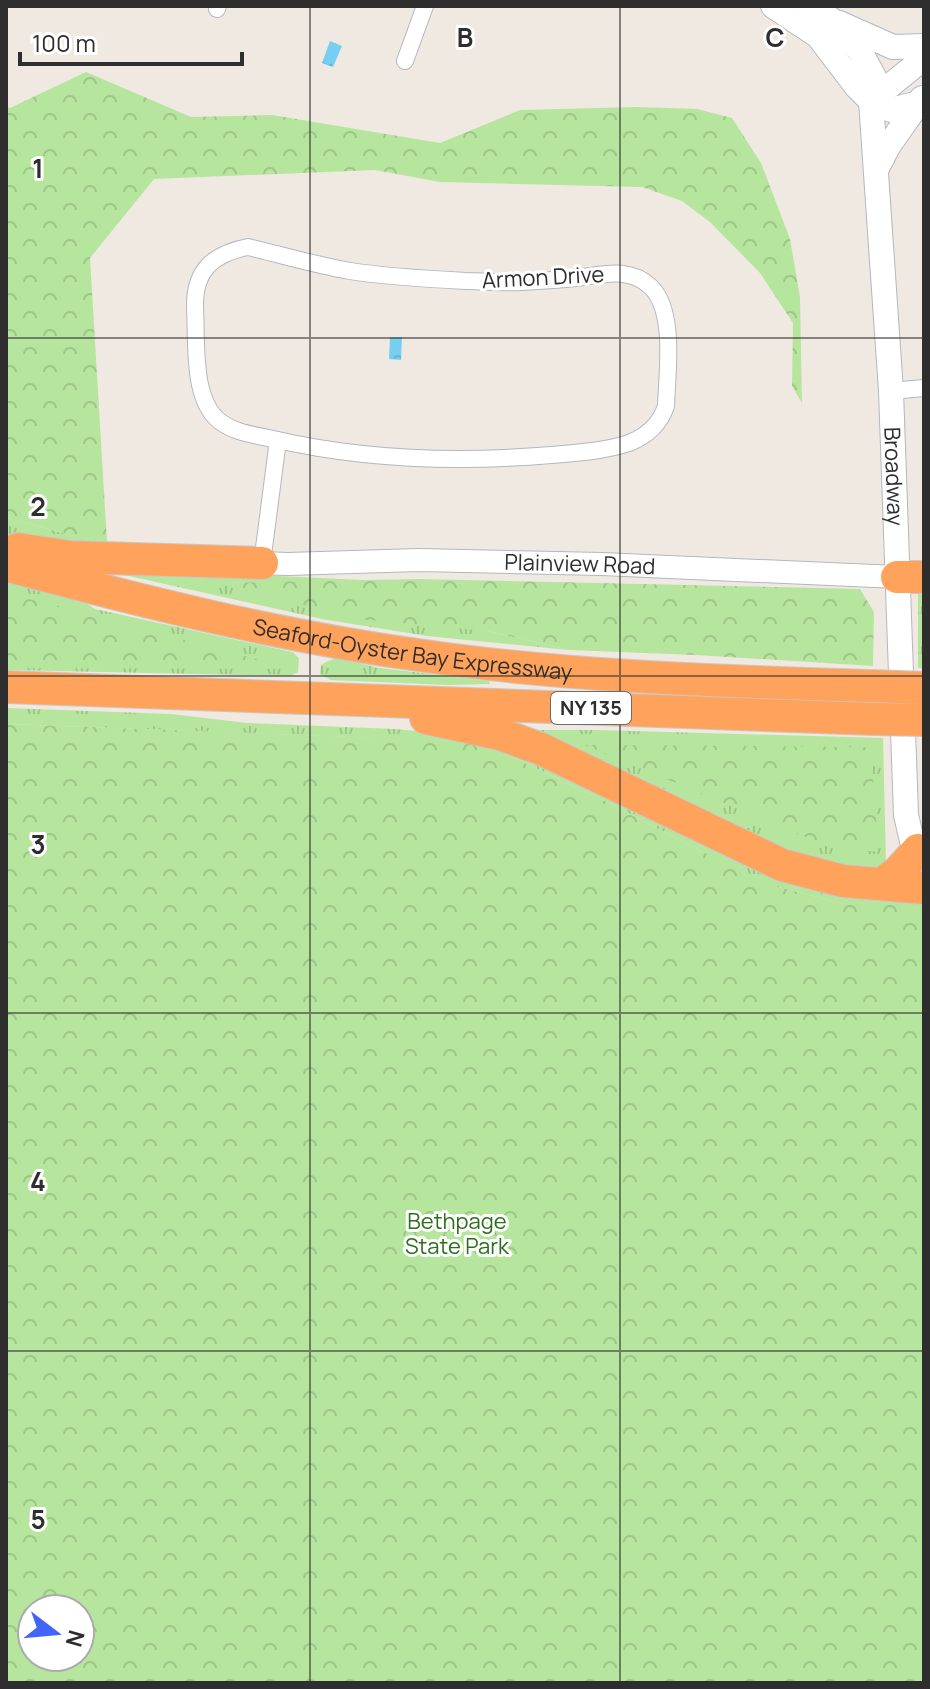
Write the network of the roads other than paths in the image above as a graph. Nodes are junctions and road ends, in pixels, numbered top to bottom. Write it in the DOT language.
graph roads {
  1 [pos="425,6"];
  2 [pos="773,6"];
  3 [pos="810,6"];
  4 [pos="832,20"];
  5 [pos="924,46"];
  6 [pos="924,58"];
  7 [pos="405,61"];
  8 [pos="921,99"];
  9 [pos="871,101"];
  10 [pos="876,170"];
  11 [pos="924,388"];
  12 [pos="891,391"];
  13 [pos="278,440"];
  14 [pos="6,547"];
  15 [pos="262,563"];
  16 [pos="6,565"];
  17 [pos="911,577"];
  18 [pos="6,687"];
  19 [pos="924,688"];
  20 [pos="308,698"];
  21 [pos="924,720"];
  22 [pos="921,852"];
  23 [pos="882,884"];
  24 [pos="924,888"];
  1 -- 7 [label="street"];
  2 -- 9 [label="main road"];
  3 -- 4 [label="main road, Broadway"];
  4 -- 5 [label="main road"];
  4 -- 9 [label="main road, Broadway"];
  6 -- 9 [label="main road"];
  8 -- 9 [label="main road"];
  8 -- 10 [label="main road"];
  9 -- 10 [label="main road, Broadway"];
  10 -- 12 [label="main road, Broadway"];
  11 -- 12 [label="street"];
  12 -- 17 [label="main road, Broadway"];
  13 -- 13 [label="street, Armon Drive"];
  13 -- 15 [label="street"];
  14 -- 15 [label="highway"];
  15 -- 17 [label="street, Plainview Road"];
  16 -- 19 [label="highway, Seaford-Oyster Bay Expressway / NY 135, bridge"];
  17 -- 22 [label="main road, Broadway"];
  18 -- 20 [label="highway, Seaford-Oyster Bay Expressway / NY 135"];
  20 -- 21 [label="highway, Seaford-Oyster Bay Expressway / NY 135, bridge"];
  20 -- 23 [label="highway"];
  22 -- 23 [label="highway"];
  23 -- 24 [label="highway"];
}
